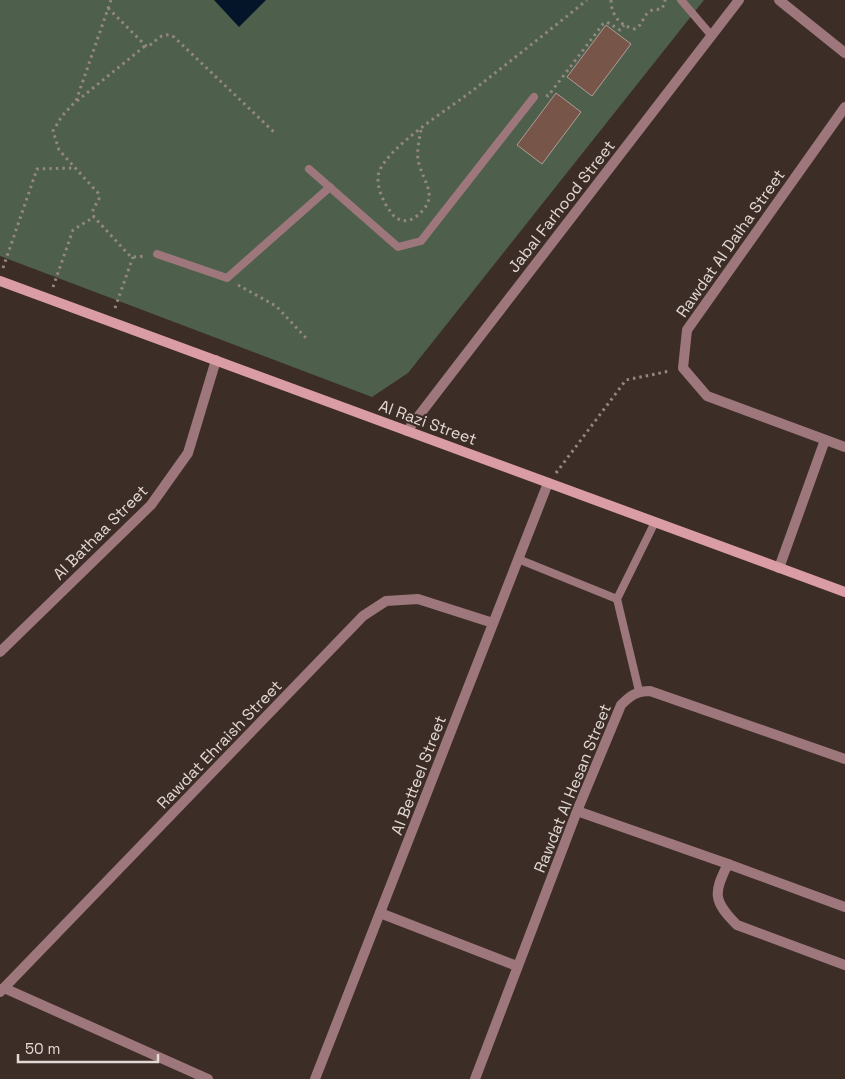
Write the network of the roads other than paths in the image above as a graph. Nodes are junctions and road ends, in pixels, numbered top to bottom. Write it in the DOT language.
graph roads {
  1 [pos="681,0"];
  2 [pos="740,0"];
  3 [pos="779,0"];
  4 [pos="711,35"];
  5 [pos="845,53"];
  6 [pos="534,97"];
  7 [pos="844,108"];
  8 [pos="309,169"];
  9 [pos="330,187"];
  10 [pos="157,254"];
  11 [pos="0,280"];
  12 [pos="216,360"];
  13 [pos="407,431"];
  14 [pos="825,440"];
  15 [pos="845,448"];
  16 [pos="548,483"];
  17 [pos="655,522"];
  18 [pos="518,559"];
  19 [pos="779,568"];
  20 [pos="845,592"];
  21 [pos="616,600"];
  22 [pos="493,623"];
  23 [pos="0,652"];
  24 [pos="639,691"];
  25 [pos="845,759"];
  26 [pos="576,811"];
  27 [pos="728,864"];
  28 [pos="845,907"];
  29 [pos="380,913"];
  30 [pos="845,965"];
  31 [pos="517,966"];
  32 [pos="2,990"];
  33 [pos="208,1079"];
  34 [pos="315,1079"];
  35 [pos="475,1079"];
  1 -- 4 [label="lane"];
  2 -- 4 [label="street, Jabal Farhood Street"];
  3 -- 5 [label="street"];
  4 -- 13 [label="street, Jabal Farhood Street"];
  6 -- 9 [label="lane"];
  7 -- 14 [label="street, Rawdat Al Daiha Street"];
  8 -- 9 [label="lane"];
  9 -- 10 [label="lane"];
  11 -- 12 [label="street, Al Razi Street"];
  12 -- 13 [label="street, Al Razi Street"];
  12 -- 23 [label="street, Al Bathaa Street"];
  13 -- 16 [label="street, Al Razi Street"];
  14 -- 15 [label="street"];
  14 -- 19 [label="street"];
  16 -- 17 [label="street, Al Razi Street"];
  16 -- 18 [label="street, Al Betteel Street"];
  17 -- 19 [label="street, Al Razi Street"];
  17 -- 21 [label="lane"];
  18 -- 21 [label="lane"];
  18 -- 22 [label="street, Al Betteel Street"];
  19 -- 20 [label="street, Al Razi Street"];
  21 -- 24 [label="lane"];
  22 -- 29 [label="street, Al Betteel Street"];
  22 -- 32 [label="street, Rawdat Ehraish Street"];
  24 -- 25 [label="street"];
  24 -- 26 [label="street, Rawdat Al Hesan Street"];
  26 -- 27 [label="street"];
  26 -- 31 [label="street, Rawdat Al Hesan Street"];
  27 -- 28 [label="street"];
  27 -- 30 [label="street"];
  29 -- 31 [label="street"];
  29 -- 34 [label="street, Al Betteel Street"];
  31 -- 35 [label="street, Rawdat Al Hesan Street"];
  32 -- 33 [label="street"];
}
